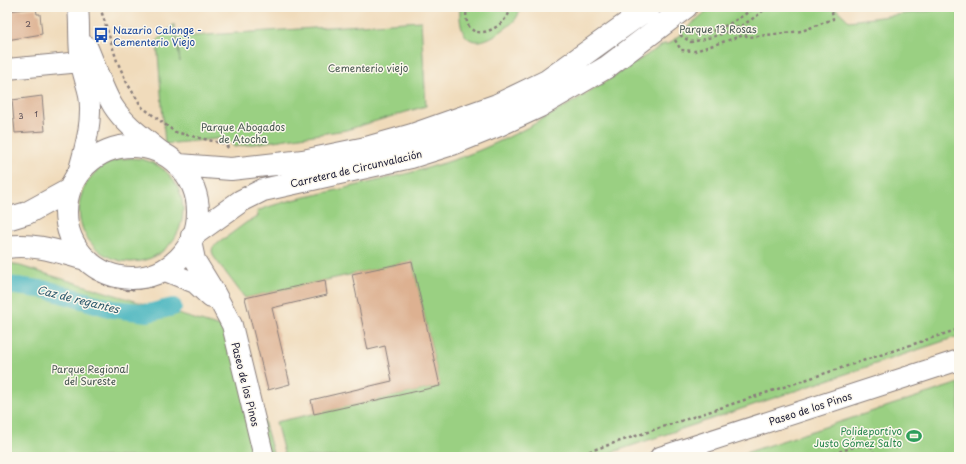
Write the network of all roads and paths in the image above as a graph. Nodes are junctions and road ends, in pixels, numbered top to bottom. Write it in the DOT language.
graph roads {
  1 [pos="78,7"];
  2 [pos="100,7"];
  3 [pos="468,7"];
  4 [pos="512,7"];
  5 [pos="650,7"];
  6 [pos="686,7"];
  7 [pos="755,7"];
  8 [pos="767,7"];
  9 [pos="828,7"];
  10 [pos="81,30"];
  11 [pos="670,32"];
  12 [pos="688,34"];
  13 [pos="81,62"];
  14 [pos="7,69"];
  15 [pos="230,152"];
  16 [pos="171,159"];
  17 [pos="74,182"];
  18 [pos="7,220"];
  19 [pos="191,239"];
  20 [pos="7,247"];
  21 [pos="86,267"];
  22 [pos="162,278"];
  23 [pos="226,311"];
  24 [pos="959,329"];
  25 [pos="959,360"];
  26 [pos="264,457"];
  27 [pos="572,457"];
  28 [pos="660,457"];
  29 [pos="822,457"];
  30 [pos="875,457"];
  1 -- 10 [label="street"];
  2 -- 15 [label="path"];
  3 -- 4 [label="path"];
  5 -- 16 [label="main road, Carretera de Circunvalación"];
  6 -- 11 [label="main road, Carretera de Circunvalación"];
  7 -- 12 [label="path"];
  8 -- 11 [label="path"];
  9 -- 11 [label="path"];
  10 -- 13 [label="street"];
  10 -- 16 [label="street"];
  11 -- 19 [label="main road, Carretera de Circunvalación"];
  13 -- 14 [label="street"];
  13 -- 17 [label="street"];
  16 -- 17 [label="main road"];
  16 -- 19 [label="main road"];
  17 -- 18 [label="main road"];
  17 -- 21 [label="main road"];
  19 -- 22 [label="main road"];
  19 -- 23 [label="street, Paseo de los Pinos"];
  20 -- 21 [label="main road"];
  21 -- 22 [label="main road"];
  21 -- 22 [label="path"];
  22 -- 23 [label="street, Paseo de los Pinos"];
  23 -- 26 [label="street, Paseo de los Pinos"];
  24 -- 27 [label="path"];
  25 -- 28 [label="street, Paseo de los Pinos"];
  29 -- 30 [label="path"];
}
